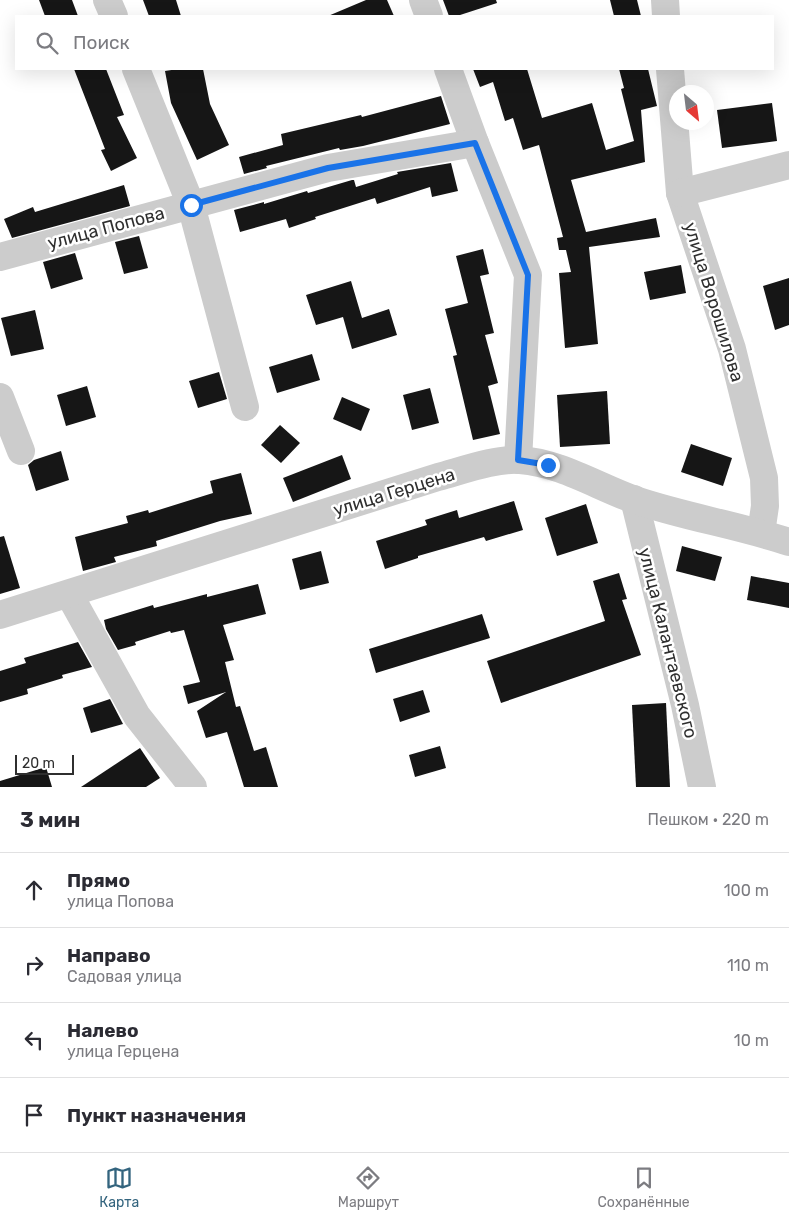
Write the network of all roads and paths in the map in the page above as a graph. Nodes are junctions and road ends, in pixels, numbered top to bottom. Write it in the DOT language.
graph roads {
  1 [pos="107,0"];
  2 [pos="423,0"];
  3 [pos="665,0"];
  4 [pos="114,15"];
  5 [pos="428,15"];
  6 [pos="666,15"];
  7 [pos="136,70"];
  8 [pos="448,70"];
  9 [pos="670,70"];
  10 [pos="475,143"];
  11 [pos="789,165"];
  12 [pos="680,193"];
  13 [pos="191,205"];
  14 [pos="0,257"];
  15 [pos="0,397"];
  16 [pos="245,406"];
  17 [pos="21,451"];
  18 [pos="518,460"];
  19 [pos="634,499"];
  20 [pos="761,533"];
  21 [pos="789,542"];
  22 [pos="69,594"];
  23 [pos="0,615"];
  24 [pos="193,787"];
  25 [pos="702,787"];
  1 -- 4 [label="street"];
  2 -- 5 [label="street"];
  3 -- 6 [label="street"];
  7 -- 13 [label="street"];
  8 -- 10 [label="street"];
  9 -- 12 [label="street, улица Ворошилова"];
  10 -- 13 [label="street, улица Попова"];
  10 -- 18 [label="street"];
  11 -- 12 [label="street"];
  12 -- 20 [label="street, улица Ворошилова"];
  13 -- 14 [label="street, улица Попова"];
  13 -- 16 [label="street"];
  15 -- 17 [label="street"];
  18 -- 19 [label="street, улица Герцена"];
  18 -- 22 [label="street, улица Герцена"];
  19 -- 20 [label="street, улица Герцена"];
  19 -- 25 [label="street, улица Калантаевского"];
  20 -- 21 [label="street, улица Герцена"];
  22 -- 23 [label="street, улица Герцена"];
  22 -- 24 [label="street"];
}
